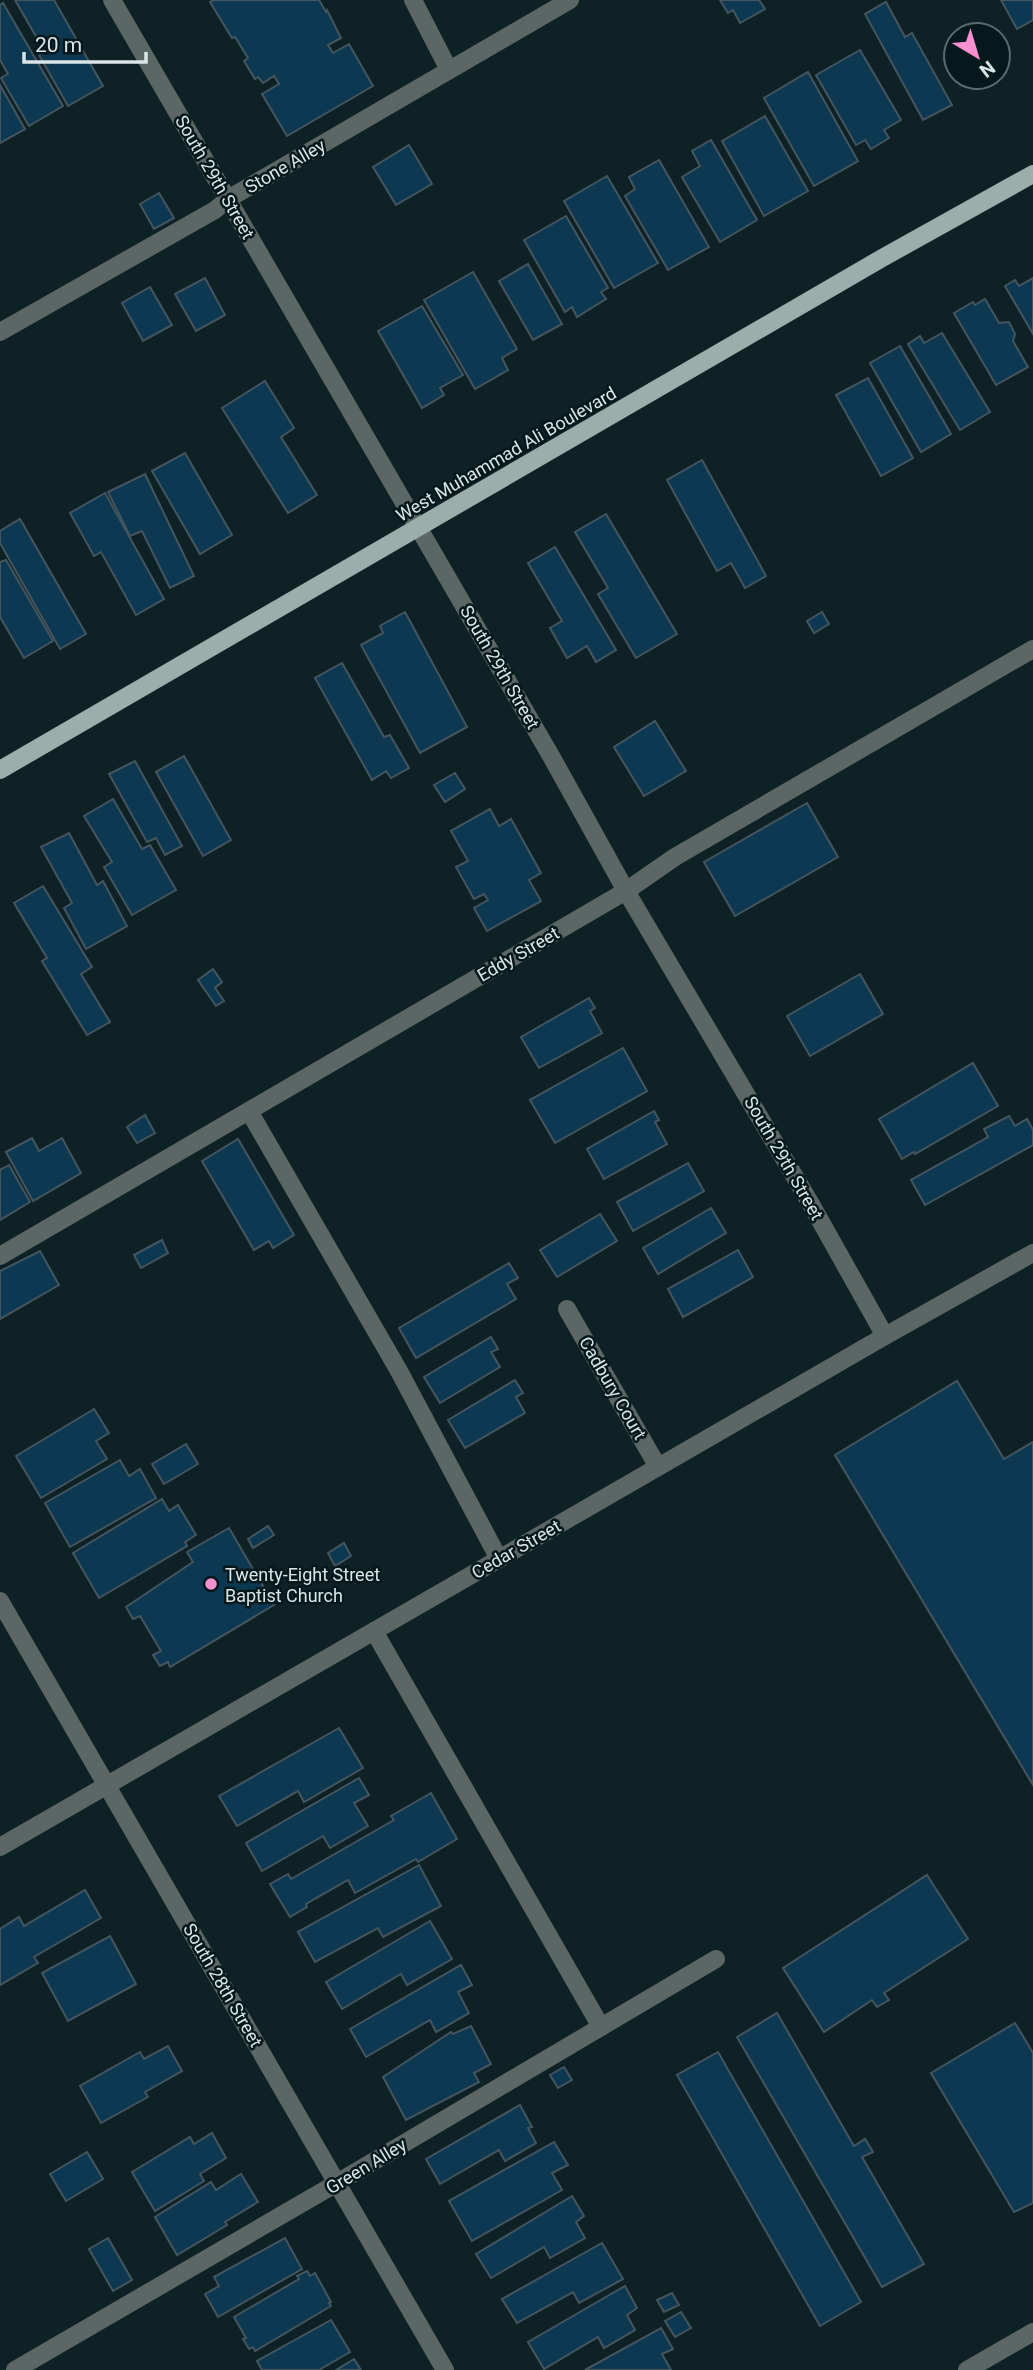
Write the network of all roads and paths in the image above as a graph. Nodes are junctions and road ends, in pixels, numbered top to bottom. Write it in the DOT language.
graph roads {
  1 [pos="112,0"];
  2 [pos="413,0"];
  3 [pos="570,0"];
  4 [pos="449,70"];
  5 [pos="1033,174"];
  6 [pos="228,199"];
  7 [pos="0,332"];
  8 [pos="419,529"];
  9 [pos="1033,649"];
  10 [pos="0,770"];
  11 [pos="626,891"];
  12 [pos="249,1111"];
  13 [pos="1033,1253"];
  14 [pos="0,1256"];
  15 [pos="567,1309"];
  16 [pos="885,1336"];
  17 [pos="658,1467"];
  18 [pos="499,1559"];
  19 [pos="0,1601"];
  20 [pos="374,1631"];
  21 [pos="107,1786"];
  22 [pos="0,1847"];
  23 [pos="716,1959"];
  24 [pos="601,2027"];
  25 [pos="337,2183"];
  26 [pos="1033,2332"];
  27 [pos="15,2370"];
  28 [pos="445,2370"];
  29 [pos="967,2370"];
  1 -- 6 [label="street, South 29th Street"];
  2 -- 4 [label="street"];
  3 -- 4 [label="street, Stone Alley"];
  4 -- 6 [label="street, Stone Alley"];
  5 -- 8 [label="main road, West Muhammad Ali Boulevard"];
  6 -- 7 [label="street, Stone Alley"];
  6 -- 8 [label="street, South 29th Street"];
  8 -- 10 [label="main road, West Muhammad Ali Boulevard"];
  8 -- 11 [label="street, South 29th Street"];
  9 -- 11 [label="street, Eddy Street"];
  11 -- 12 [label="street, Eddy Street"];
  11 -- 16 [label="street, South 29th Street"];
  12 -- 14 [label="street, Eddy Street"];
  12 -- 18 [label="street"];
  13 -- 16 [label="street, Cedar Street"];
  15 -- 17 [label="street, Cadbury Court"];
  16 -- 17 [label="street, Cedar Street"];
  17 -- 18 [label="street, Cedar Street"];
  18 -- 20 [label="street, Cedar Street"];
  19 -- 21 [label="street, South 28th Street"];
  20 -- 21 [label="street, Cedar Street"];
  20 -- 24 [label="street"];
  21 -- 22 [label="street, Cedar Street"];
  21 -- 25 [label="street, South 28th Street"];
  23 -- 24 [label="street, Green Alley"];
  24 -- 25 [label="street, Green Alley"];
  25 -- 27 [label="street, Green Alley"];
  25 -- 28 [label="street, South 28th Street"];
  26 -- 29 [label="street"];
}
